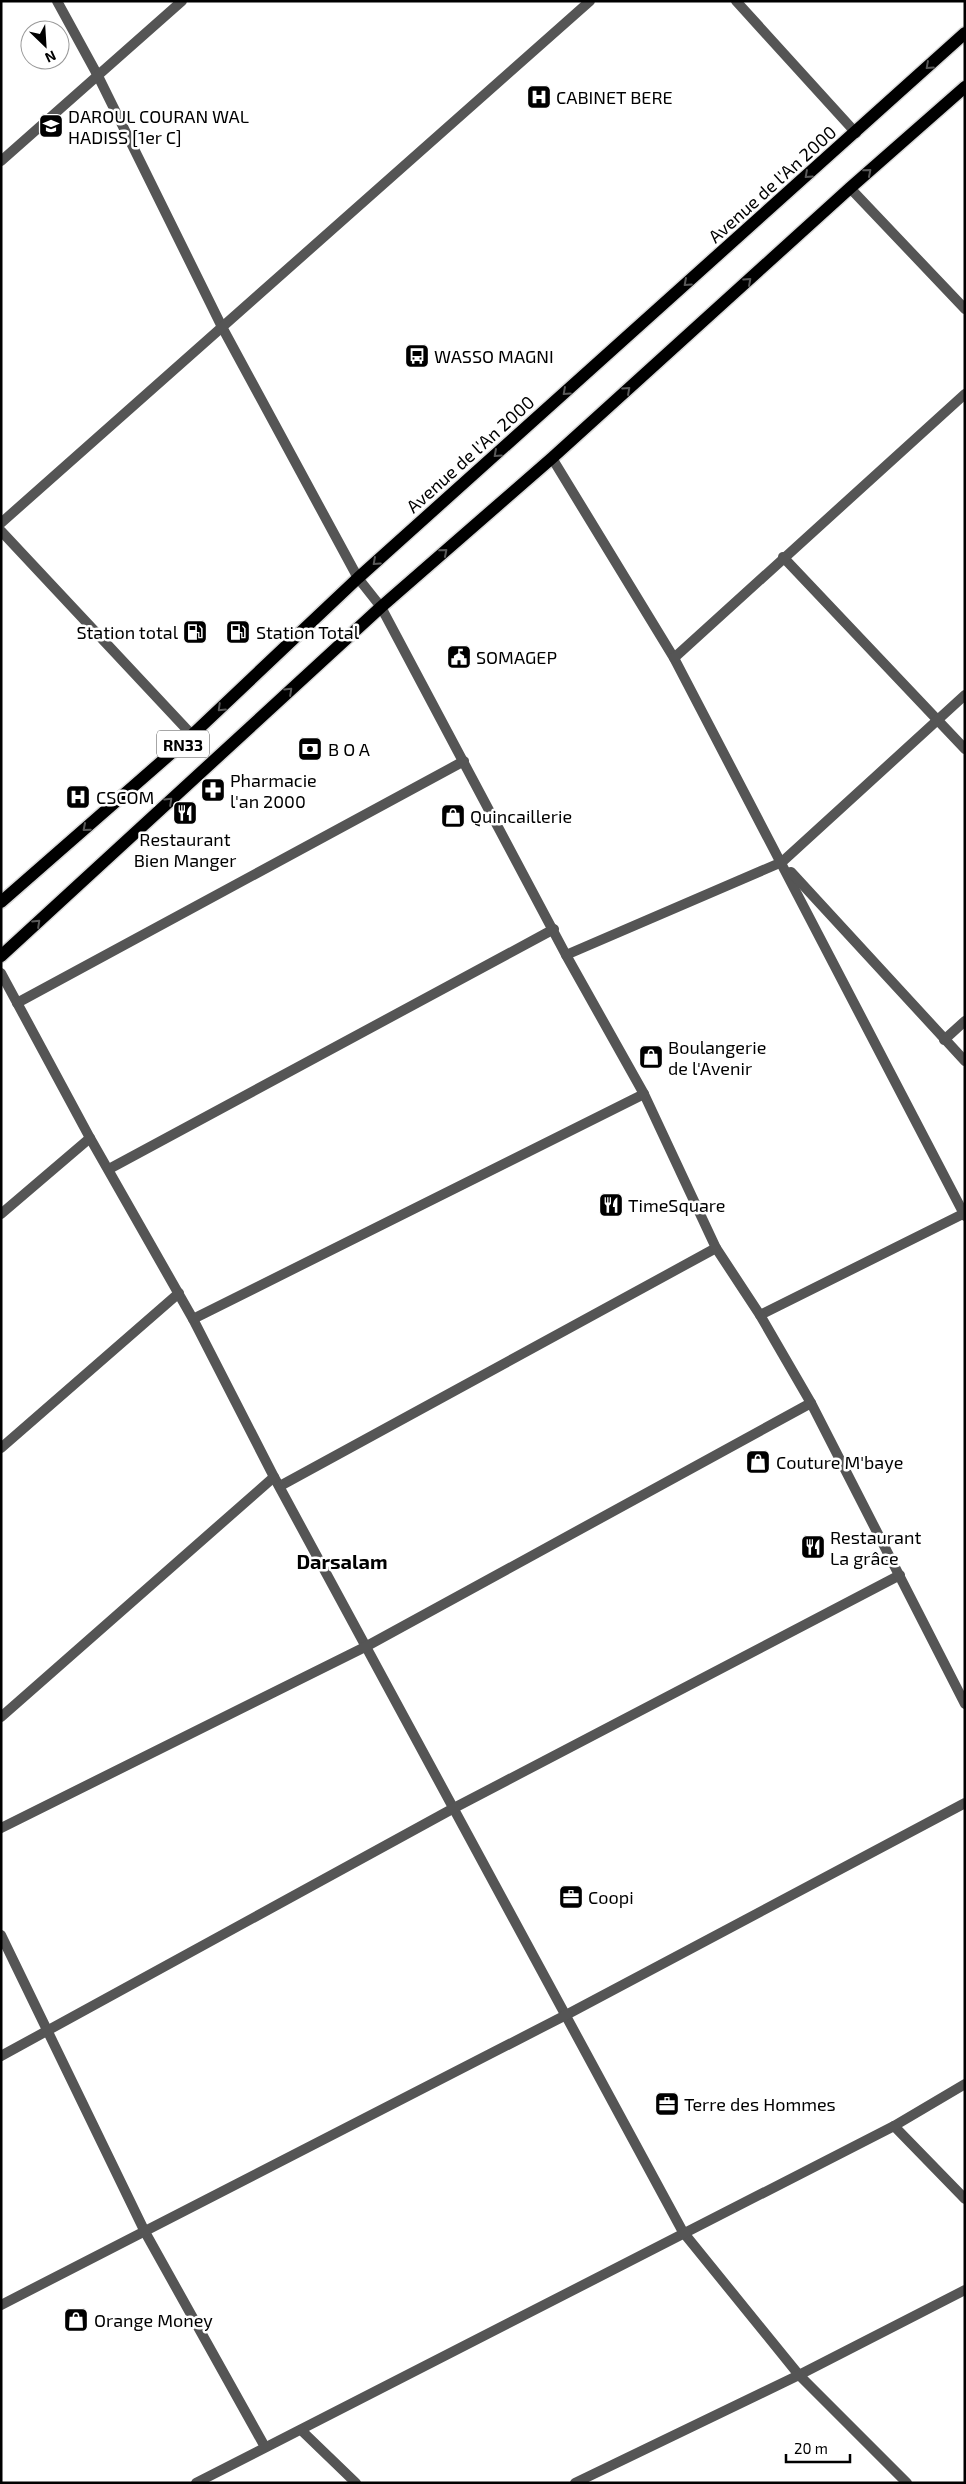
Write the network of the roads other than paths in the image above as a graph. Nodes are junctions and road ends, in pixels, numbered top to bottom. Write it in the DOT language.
graph roads {
  1 [pos="57,1"];
  2 [pos="182,1"];
  3 [pos="590,1"];
  4 [pos="736,1"];
  5 [pos="965,33"];
  6 [pos="98,76"];
  7 [pos="965,87"];
  8 [pos="856,132"];
  9 [pos="1,161"];
  10 [pos="850,188"];
  11 [pos="965,309"];
  12 [pos="222,327"];
  13 [pos="965,394"];
  14 [pos="552,458"];
  15 [pos="1,523"];
  16 [pos="1,531"];
  17 [pos="783,558"];
  18 [pos="358,578"];
  19 [pos="381,607"];
  20 [pos="674,658"];
  21 [pos="965,695"];
  22 [pos="938,718"];
  23 [pos="192,735"];
  24 [pos="965,749"];
  25 [pos="464,761"];
  26 [pos="782,862"];
  27 [pos="1,902"];
  28 [pos="554,930"];
  29 [pos="566,954"];
  30 [pos="1,956"];
  31 [pos="1,973"];
  32 [pos="17,1002"];
  33 [pos="965,1021"];
  34 [pos="944,1040"];
  35 [pos="965,1061"];
  36 [pos="644,1094"];
  37 [pos="90,1138"];
  38 [pos="108,1169"];
  39 [pos="1,1214"];
  40 [pos="964,1214"];
  41 [pos="716,1248"];
  42 [pos="178,1293"];
  43 [pos="760,1315"];
  44 [pos="193,1319"];
  45 [pos="811,1403"];
  46 [pos="1,1448"];
  47 [pos="277,1482"];
  48 [pos="900,1575"];
  49 [pos="367,1646"];
  50 [pos="965,1704"];
  51 [pos="1,1717"];
  52 [pos="965,1803"];
  53 [pos="454,1808"];
  54 [pos="1,1828"];
  55 [pos="1,1934"];
  56 [pos="566,2015"];
  57 [pos="49,2031"];
  58 [pos="1,2056"];
  59 [pos="965,2084"];
  60 [pos="894,2126"];
  61 [pos="965,2199"];
  62 [pos="145,2232"];
  63 [pos="683,2232"];
  64 [pos="965,2290"];
  65 [pos="1,2305"];
  66 [pos="799,2375"];
  67 [pos="300,2430"];
  68 [pos="265,2447"];
  69 [pos="196,2483"];
  70 [pos="356,2483"];
  71 [pos="575,2483"];
  72 [pos="907,2483"];
  1 -- 6 [label="street"];
  2 -- 6 [label="street"];
  3 -- 12 [label="street"];
  4 -- 8 [label="street"];
  5 -- 8 [label="main road, Avenue de l'An 2000, one-way"];
  6 -- 9 [label="street"];
  6 -- 12 [label="street"];
  10 -- 7 [label="main road, one-way"];
  8 -- 18 [label="main road, Avenue de l'An 2000, one-way"];
  10 -- 11 [label="street"];
  14 -- 10 [label="main road, one-way"];
  12 -- 15 [label="street"];
  12 -- 18 [label="street"];
  13 -- 17 [label="street"];
  19 -- 14 [label="main road, one-way"];
  14 -- 20 [label="street"];
  16 -- 23 [label="street"];
  17 -- 20 [label="street"];
  17 -- 22 [label="street"];
  18 -- 19 [label="street"];
  18 -- 23 [label="main road, Avenue de l'An 2000 / RN33, one-way"];
  19 -- 25 [label="street"];
  30 -- 19 [label="main road, RN33, one-way"];
  20 -- 26 [label="street"];
  21 -- 22 [label="street"];
  22 -- 24 [label="street"];
  22 -- 26 [label="street"];
  23 -- 27 [label="main road, Avenue de l'An 2000 / RN33, one-way"];
  25 -- 28 [label="street"];
  25 -- 32 [label="street"];
  26 -- 29 [label="street"];
  26 -- 34 [label="street"];
  26 -- 40 [label="street"];
  28 -- 29 [label="street"];
  28 -- 38 [label="street"];
  29 -- 36 [label="street"];
  31 -- 32 [label="street"];
  32 -- 37 [label="street"];
  33 -- 34 [label="street"];
  34 -- 35 [label="street"];
  36 -- 41 [label="street"];
  36 -- 44 [label="street"];
  37 -- 38 [label="street"];
  37 -- 39 [label="street"];
  38 -- 42 [label="street"];
  40 -- 43 [label="street"];
  41 -- 43 [label="street"];
  41 -- 47 [label="street"];
  42 -- 44 [label="street"];
  42 -- 46 [label="street"];
  43 -- 45 [label="street"];
  44 -- 47 [label="street"];
  45 -- 48 [label="street"];
  45 -- 49 [label="street"];
  47 -- 49 [label="street"];
  47 -- 51 [label="street"];
  48 -- 50 [label="street"];
  48 -- 53 [label="street"];
  49 -- 53 [label="street"];
  49 -- 54 [label="street"];
  52 -- 56 [label="street"];
  53 -- 56 [label="street"];
  53 -- 57 [label="street"];
  55 -- 57 [label="street"];
  56 -- 62 [label="street"];
  56 -- 63 [label="street"];
  57 -- 58 [label="street"];
  57 -- 62 [label="street"];
  59 -- 60 [label="street"];
  60 -- 61 [label="street"];
  60 -- 63 [label="street"];
  62 -- 65 [label="street"];
  62 -- 68 [label="street"];
  63 -- 66 [label="street"];
  63 -- 67 [label="street"];
  64 -- 66 [label="street"];
  66 -- 71 [label="street"];
  66 -- 72 [label="street"];
  67 -- 68 [label="street"];
  67 -- 70 [label="street"];
  68 -- 69 [label="street"];
}
